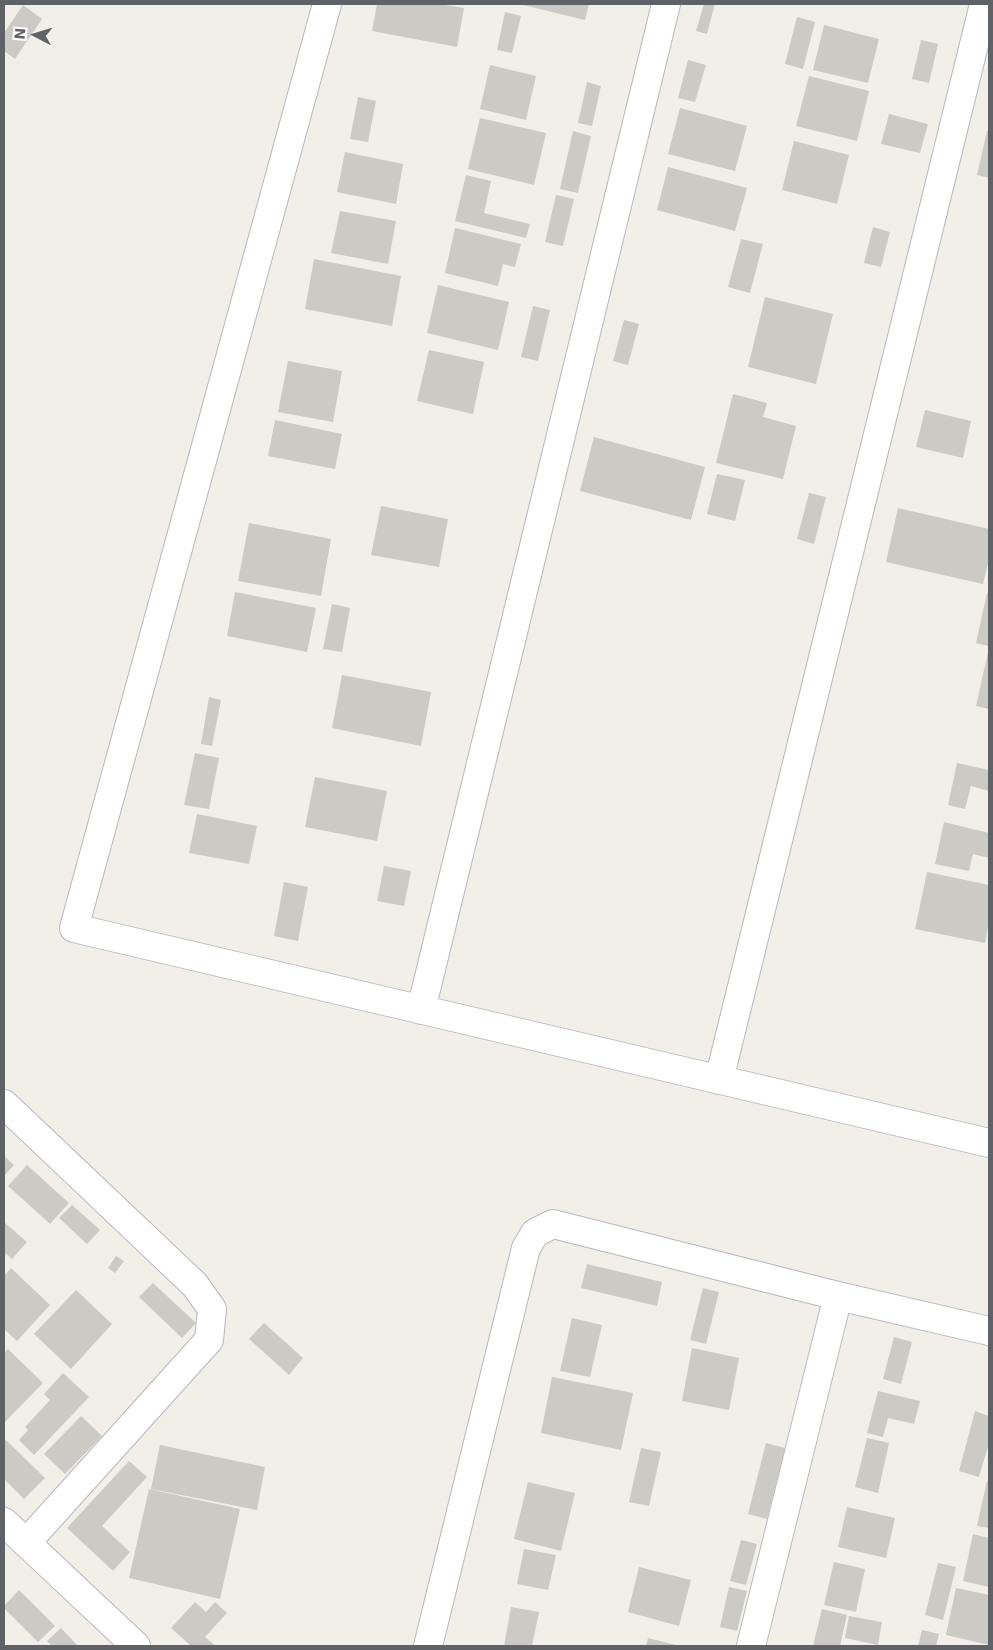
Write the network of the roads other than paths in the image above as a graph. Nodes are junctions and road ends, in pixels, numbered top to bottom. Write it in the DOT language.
graph roads {
  1 [pos="327,4"];
  2 [pos="666,4"];
  3 [pos="984,4"];
  4 [pos="421,1010"];
  5 [pos="719,1080"];
  6 [pos="4,1104"];
  7 [pos="989,1143"];
  8 [pos="838,1296"];
  9 [pos="989,1331"];
  10 [pos="4,1522"];
  11 [pos="26,1543"];
  12 [pos="136,1646"];
  13 [pos="428,1646"];
  14 [pos="751,1646"];
  1 -- 4 [label="street"];
  2 -- 4 [label="street"];
  3 -- 5 [label="street"];
  4 -- 5 [label="street"];
  5 -- 7 [label="street"];
  6 -- 11 [label="street"];
  8 -- 9 [label="street"];
  8 -- 13 [label="street"];
  8 -- 14 [label="street"];
  10 -- 11 [label="street"];
  11 -- 12 [label="street"];
}
